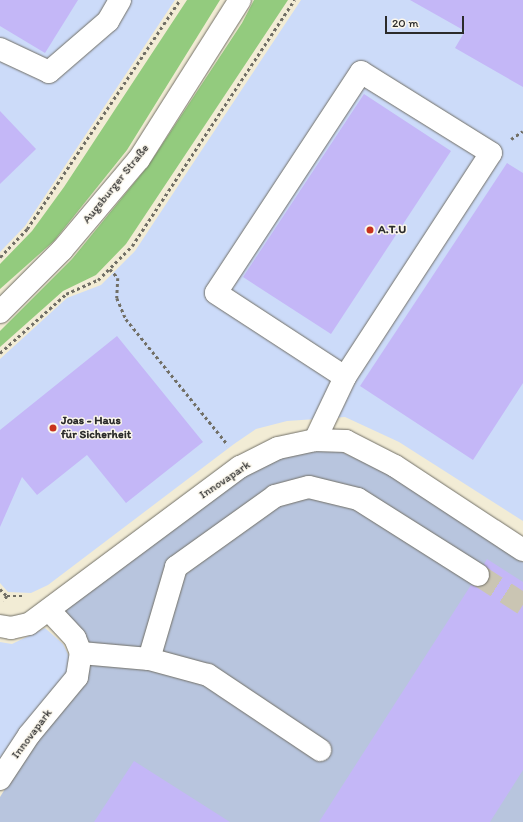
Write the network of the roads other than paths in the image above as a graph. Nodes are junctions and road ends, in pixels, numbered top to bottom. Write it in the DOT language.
graph roads {
  1 [pos="120,0"];
  2 [pos="240,0"];
  3 [pos="0,49"];
  4 [pos="0,312"];
  5 [pos="345,377"];
  6 [pos="315,440"];
  7 [pos="523,550"];
  8 [pos="478,575"];
  9 [pos="50,610"];
  10 [pos="0,626"];
  11 [pos="81,653"];
  12 [pos="149,659"];
  13 [pos="320,750"];
  14 [pos="0,779"];
  1 -- 3 [label="street"];
  2 -- 4 [label="street, Augsburger Straße"];
  5 -- 5 [label="street"];
  5 -- 6 [label="street"];
  6 -- 7 [label="street, Innovapark"];
  6 -- 9 [label="street, Innovapark"];
  8 -- 12 [label="street"];
  9 -- 10 [label="street, Innovapark"];
  9 -- 11 [label="street"];
  11 -- 12 [label="street"];
  11 -- 14 [label="street, Innovapark"];
  12 -- 13 [label="street"];
}
